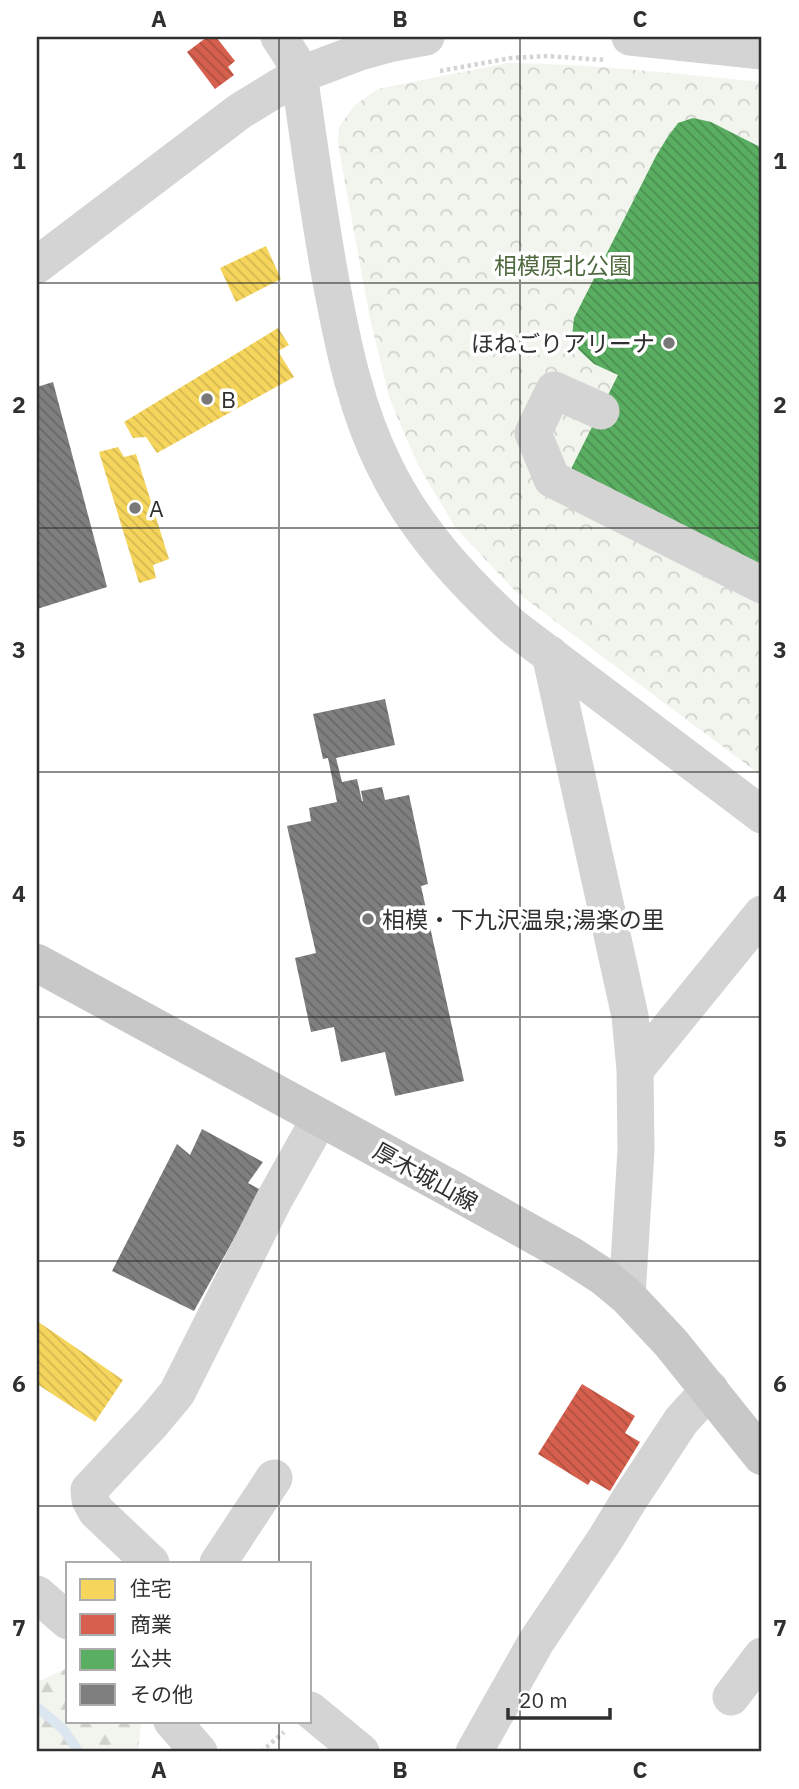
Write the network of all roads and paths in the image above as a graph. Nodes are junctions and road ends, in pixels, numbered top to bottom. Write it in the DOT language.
graph roads {
  1 [pos="279,37"];
  2 [pos="426,37"];
  3 [pos="666,38"];
  4 [pos="619,49"];
  5 [pos="762,51"];
  6 [pos="429,74"];
  7 [pos="299,75"];
  8 [pos="37,265"];
  9 [pos="601,411"];
  10 [pos="762,585"];
  11 [pos="550,654"];
  12 [pos="762,816"];
  13 [pos="762,914"];
  14 [pos="37,963"];
  15 [pos="635,1070"];
  16 [pos="320,1118"];
  17 [pos="627,1297"];
  18 [pos="710,1389"];
  19 [pos="758,1443"];
  20 [pos="274,1478"];
  21 [pos="150,1562"];
  22 [pos="219,1562"];
  23 [pos="37,1594"];
  24 [pos="66,1619"];
  25 [pos="762,1656"];
  26 [pos="731,1697"];
  27 [pos="173,1722"];
  28 [pos="296,1722"];
  29 [pos="305,1722"];
  30 [pos="199,1752"];
  31 [pos="261,1752"];
  32 [pos="361,1752"];
  33 [pos="474,1752"];
  1 -- 7 [label="street"];
  2 -- 7 [label="street"];
  3 -- 4 [label="street"];
  3 -- 5 [label="street"];
  4 -- 6 [label="path"];
  7 -- 8 [label="street"];
  7 -- 11 [label="street"];
  9 -- 10 [label="street"];
  11 -- 12 [label="street"];
  11 -- 15 [label="street"];
  13 -- 15 [label="street"];
  14 -- 16 [label="main road, 厚木城山線"];
  15 -- 17 [label="street"];
  16 -- 17 [label="main road, 厚木城山線"];
  16 -- 21 [label="street"];
  17 -- 18 [label="main road, 厚木城山線"];
  18 -- 19 [label="main road, 厚木城山線"];
  18 -- 33 [label="street"];
  20 -- 22 [label="street"];
  23 -- 24 [label="street"];
  25 -- 26 [label="street"];
  27 -- 30 [label="street"];
  28 -- 31 [label="path"];
  29 -- 32 [label="street"];
}
